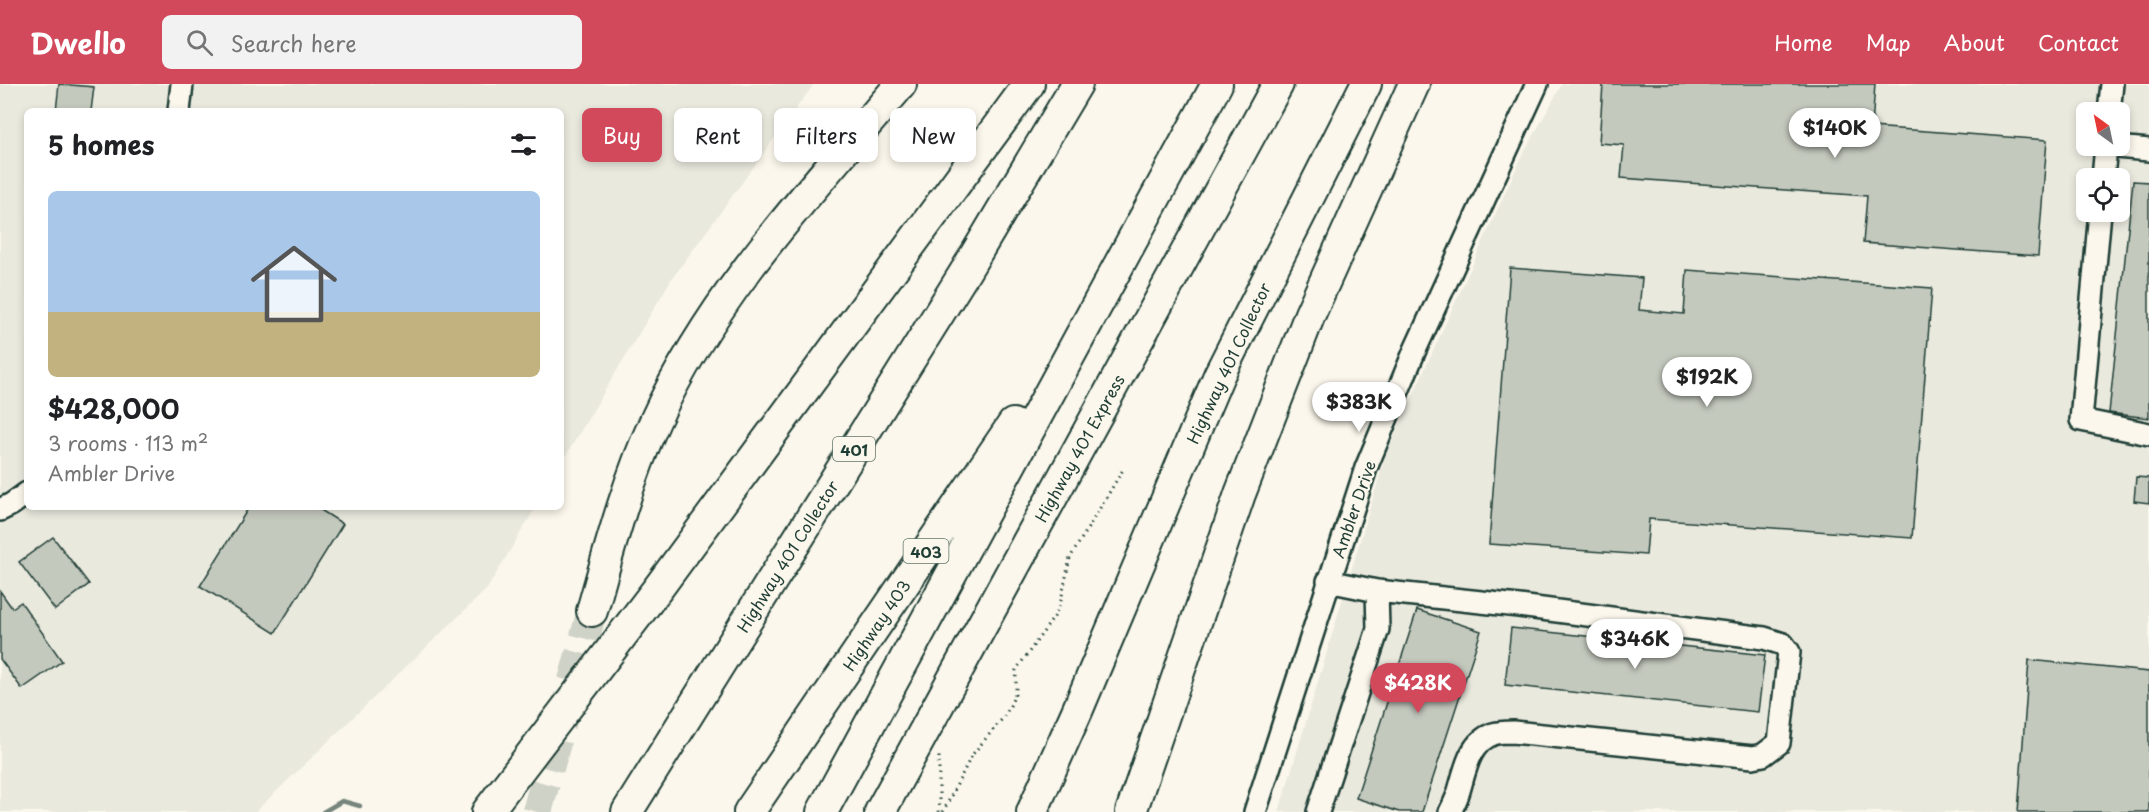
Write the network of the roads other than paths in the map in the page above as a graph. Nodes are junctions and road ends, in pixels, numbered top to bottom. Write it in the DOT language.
graph roads {
  1 [pos="182,84"];
  2 [pos="901,84"];
  3 [pos="1029,84"];
  4 [pos="1077,84"];
  5 [pos="1217,84"];
  6 [pos="1278,84"];
  7 [pos="1366,84"];
  8 [pos="1414,84"];
  9 [pos="1537,84"];
  10 [pos="2112,84"];
  11 [pos="2110,102"];
  12 [pos="179,108"];
  13 [pos="2130,148"];
  14 [pos="2149,150"];
  15 [pos="2099,222"];
  16 [pos="1105,290"];
  17 [pos="2149,434"];
  18 [pos="24,495"];
  19 [pos="0,510"];
  20 [pos="1328,581"];
  21 [pos="1377,591"];
  22 [pos="592,611"];
  23 [pos="1078,709"];
  24 [pos="487,812"];
  25 [pos="627,812"];
  26 [pos="749,812"];
  27 [pos="822,812"];
  28 [pos="880,812"];
  29 [pos="1032,812"];
  30 [pos="1045,812"];
  31 [pos="1131,812"];
  32 [pos="1255,812"];
  33 [pos="1318,812"];
  34 [pos="1450,812"];
  1 -- 12 [label="street"];
  2 -- 22 [label="highway"];
  3 -- 24 [label="highway"];
  4 -- 25 [label="highway, Highway 401 Collector / 401"];
  5 -- 16 [label="highway"];
  6 -- 28 [label="highway, Highway 401 Express"];
  7 -- 23 [label="highway, Highway 401 Collector"];
  8 -- 31 [label="highway"];
  9 -- 20 [label="street, Ambler Drive"];
  10 -- 11 [label="street"];
  13 -- 14 [label="street"];
  15 -- 17 [label="street"];
  16 -- 26 [label="highway, Highway 403 / 403"];
  16 -- 27 [label="highway"];
  18 -- 19 [label="street"];
  20 -- 21 [label="street"];
  20 -- 32 [label="street, Ambler Drive"];
  21 -- 33 [label="street"];
  21 -- 34 [label="street"];
  23 -- 29 [label="highway, Highway 401 Collector"];
  23 -- 30 [label="highway"];
}
